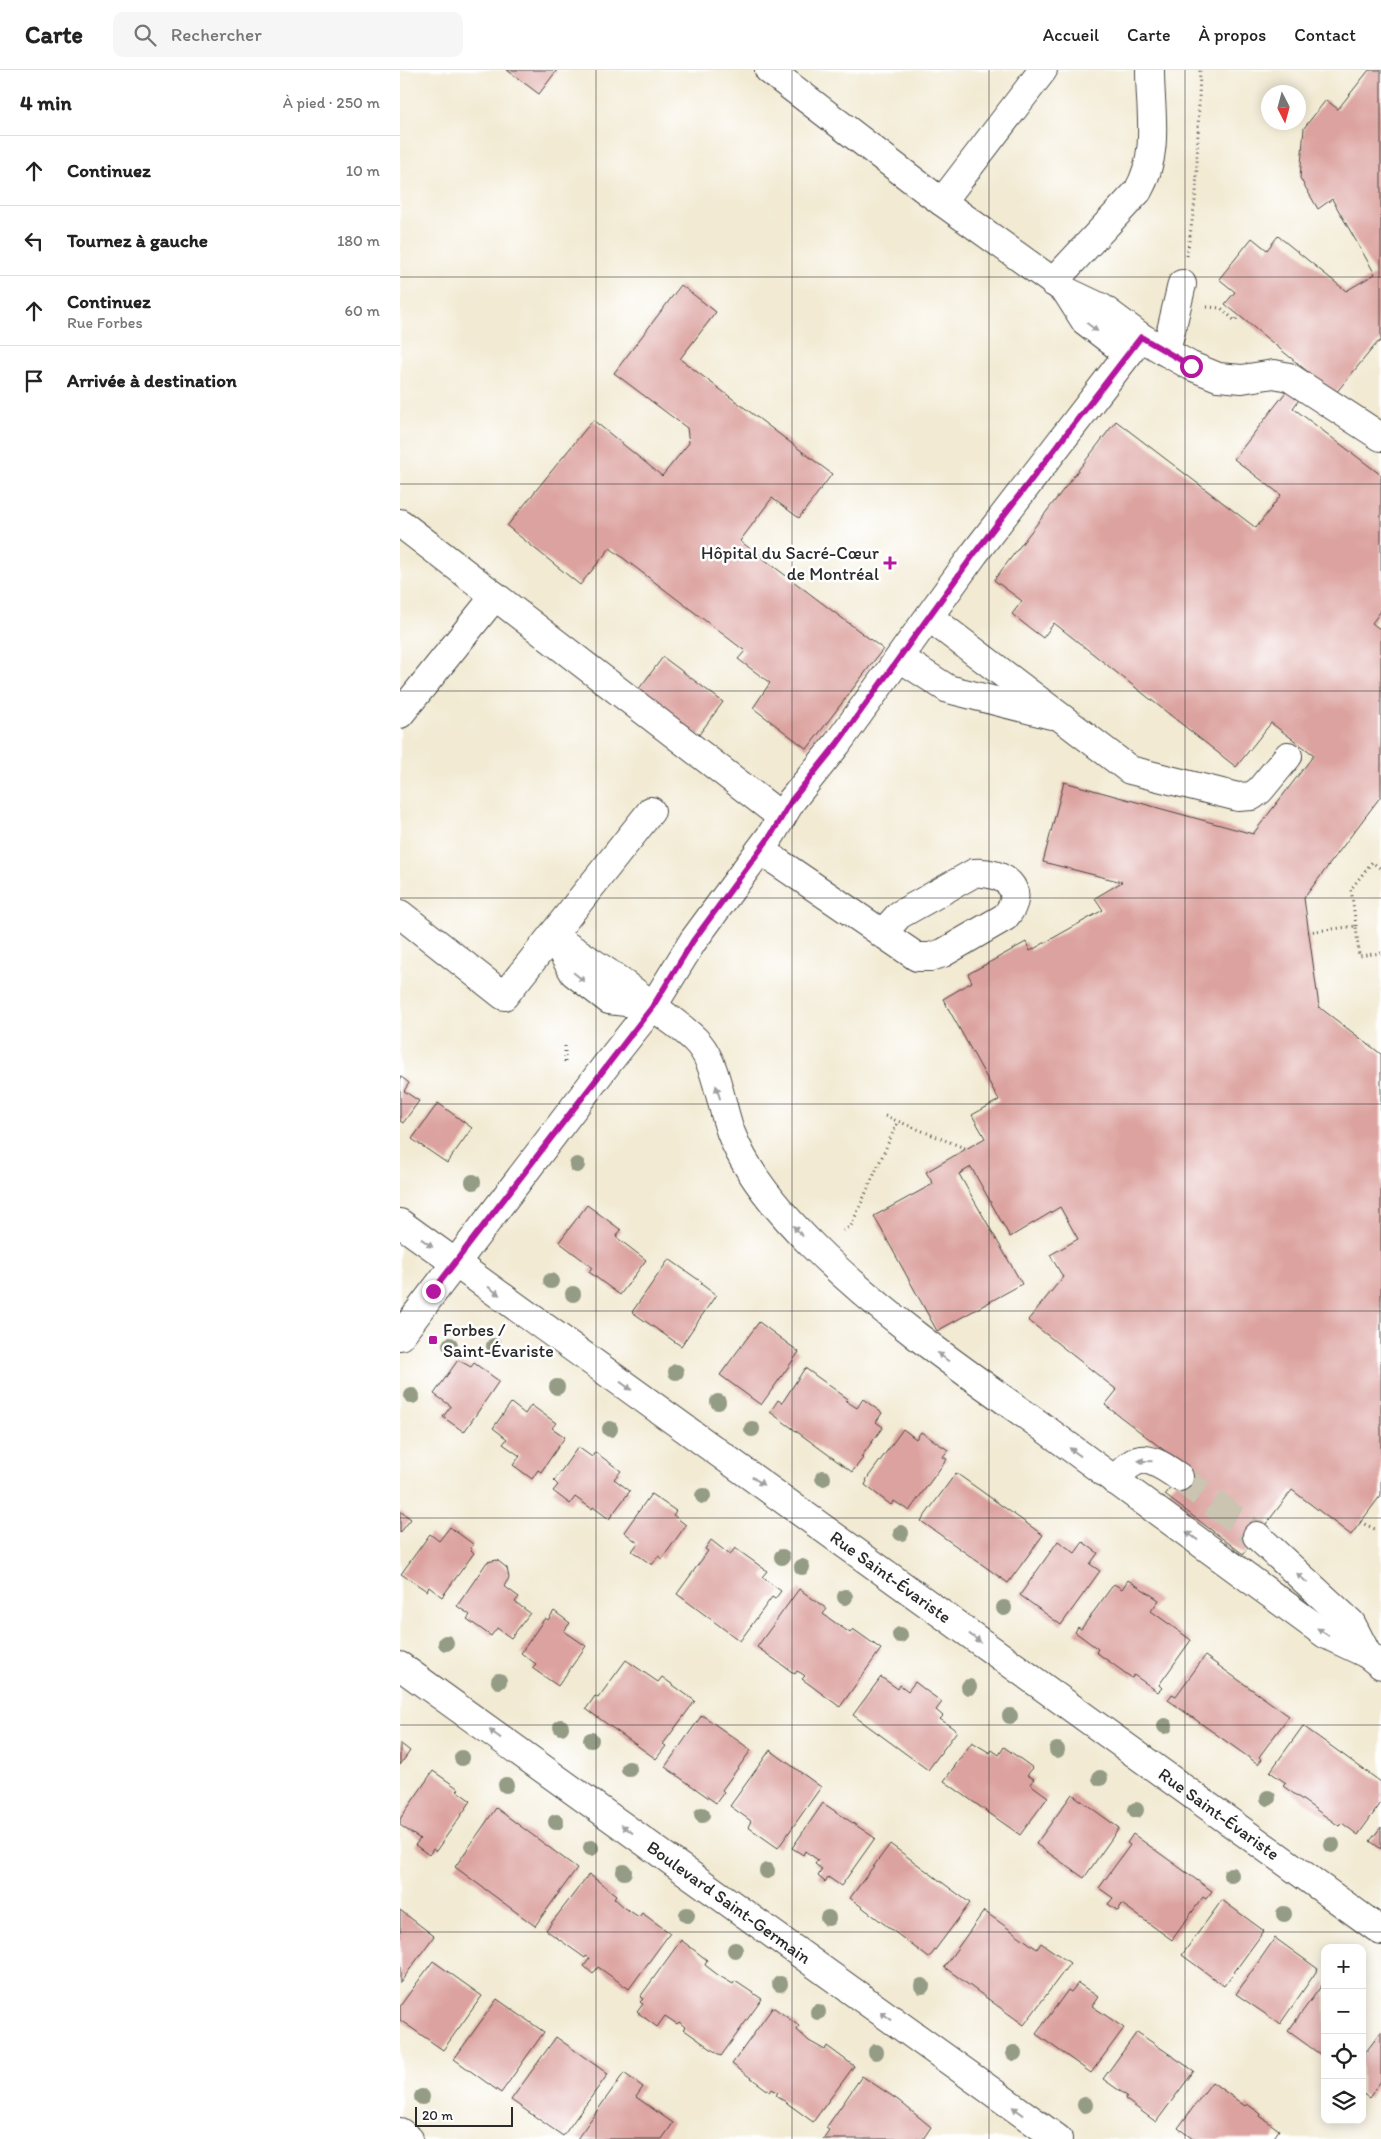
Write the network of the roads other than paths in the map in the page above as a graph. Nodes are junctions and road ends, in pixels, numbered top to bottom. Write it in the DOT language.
graph roads {
  1 [pos="770,70"];
  2 [pos="1043,70"];
  3 [pos="1150,70"];
  4 [pos="942,202"];
  5 [pos="1182,284"];
  6 [pos="1060,287"];
  7 [pos="1134,345"];
  8 [pos="1166,352"];
  9 [pos="1381,437"];
  10 [pos="400,524"];
  11 [pos="495,596"];
  12 [pos="929,617"];
  13 [pos="900,658"];
  14 [pos="400,714"];
  15 [pos="1060,717"];
  16 [pos="1288,756"];
  17 [pos="650,811"];
  18 [pos="782,817"];
  19 [pos="760,850"];
  20 [pos="400,914"];
  21 [pos="882,934"];
  22 [pos="553,937"];
  23 [pos="653,1006"];
  24 [pos="400,1223"];
  25 [pos="454,1263"];
  26 [pos="400,1336"];
  27 [pos="1179,1476"];
  28 [pos="1114,1480"];
  29 [pos="1257,1536"];
  30 [pos="1374,1660"];
  31 [pos="400,1666"];
  32 [pos="1381,1931"];
  33 [pos="400,2132"];
  34 [pos="409,2139"];
  35 [pos="1058,2139"];
  1 -- 4 [label="street"];
  2 -- 4 [label="street"];
  3 -- 6 [label="street"];
  4 -- 6 [label="street"];
  5 -- 8 [label="street"];
  6 -- 7 [label="street"];
  7 -- 8 [label="street"];
  7 -- 12 [label="street"];
  8 -- 9 [label="street"];
  10 -- 11 [label="street"];
  11 -- 14 [label="street"];
  11 -- 18 [label="street"];
  12 -- 13 [label="street"];
  12 -- 15 [label="street"];
  13 -- 15 [label="street"];
  13 -- 18 [label="street"];
  15 -- 16 [label="street"];
  17 -- 22 [label="street"];
  18 -- 19 [label="street"];
  19 -- 21 [label="street"];
  19 -- 23 [label="street"];
  20 -- 22 [label="street"];
  22 -- 23 [label="street"];
  23 -- 25 [label="street"];
  28 -- 23 [label="street, one-way"];
  24 -- 25 [label="street, Rue Saint-Évariste, one-way"];
  25 -- 26 [label="street"];
  25 -- 32 [label="street, Rue Saint-Évariste, one-way"];
  27 -- 28 [label="street, one-way"];
  30 -- 28 [label="street, one-way"];
  30 -- 29 [label="street, one-way"];
  35 -- 31 [label="street, Boulevard Saint-Germain, one-way"];
  33 -- 34 [label="street"];
}
